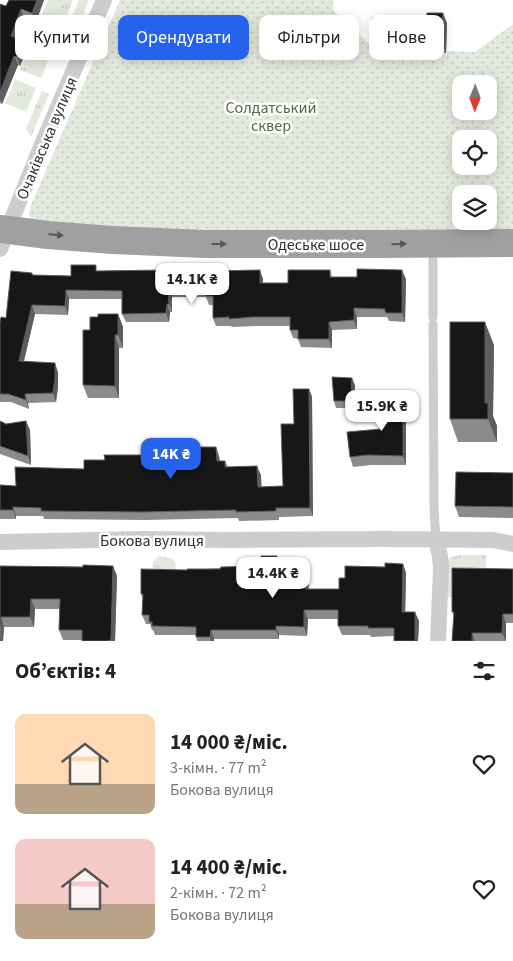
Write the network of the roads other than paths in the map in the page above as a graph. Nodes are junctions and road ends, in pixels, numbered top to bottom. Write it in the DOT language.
graph roads {
  1 [pos="104,0"];
  2 [pos="3,236"];
  3 [pos="513,242"];
  4 [pos="433,243"];
  5 [pos="436,540"];
  6 [pos="0,542"];
  7 [pos="513,544"];
  8 [pos="438,641"];
  1 -- 2 [label="street, Очаківська вулиця"];
  2 -- 4 [label="highway, Одеське шосе, one-way"];
  3 -- 4 [label="highway, Одеське шосе"];
  4 -- 5 [label="lane"];
  5 -- 6 [label="street, Бокова вулиця"];
  5 -- 7 [label="street, Бокова вулиця"];
  5 -- 8 [label="street"];
}
